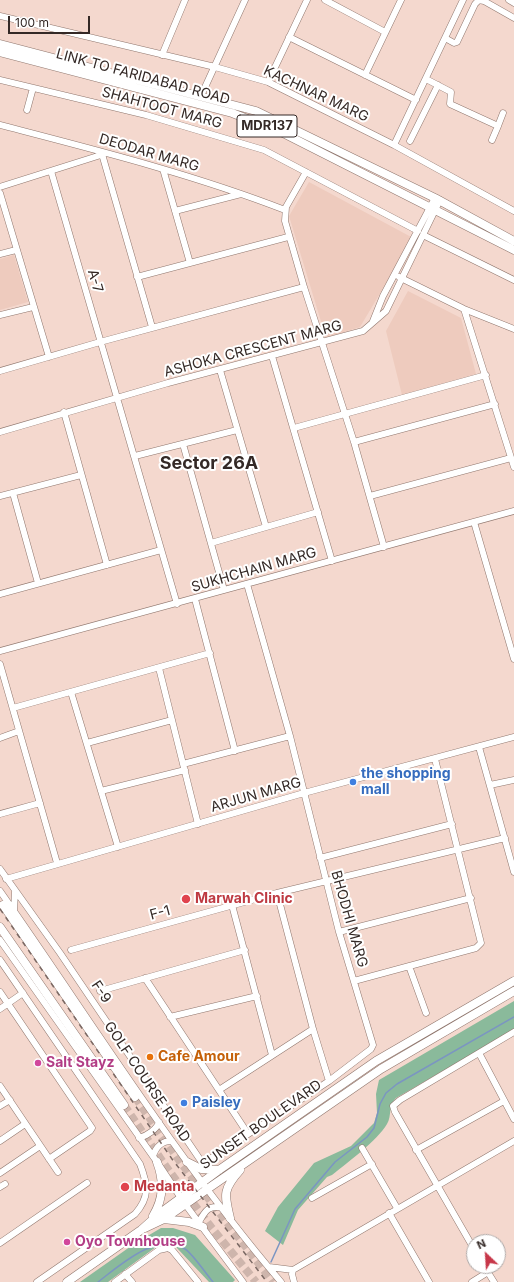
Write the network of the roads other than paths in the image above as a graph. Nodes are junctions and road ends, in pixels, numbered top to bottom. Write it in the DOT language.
graph roads {
  1 [pos="185,0"];
  2 [pos="245,0"];
  3 [pos="307,0"];
  4 [pos="325,0"];
  5 [pos="401,0"];
  6 [pos="464,0"];
  7 [pos="509,0"];
  8 [pos="514,3"];
  9 [pos="0,16"];
  10 [pos="514,18"];
  11 [pos="385,32"];
  12 [pos="289,37"];
  13 [pos="445,38"];
  14 [pos="0,44"];
  15 [pos="0,52"];
  16 [pos="162,55"];
  17 [pos="215,67"];
  18 [pos="365,75"];
  19 [pos="426,79"];
  20 [pos="0,80"];
  21 [pos="268,82"];
  22 [pos="438,85"];
  23 [pos="33,88"];
  24 [pos="201,96"];
  25 [pos="416,100"];
  26 [pos="27,110"];
  27 [pos="503,113"];
  28 [pos="498,126"];
  29 [pos="1,127"];
  30 [pos="492,140"];
  31 [pos="410,141"];
  32 [pos="394,145"];
  33 [pos="105,153"];
  34 [pos="163,168"];
  35 [pos="51,171"];
  36 [pos="309,174"];
  37 [pos="0,187"];
  38 [pos="0,193"];
  39 [pos="243,194"];
  40 [pos="438,199"];
  41 [pos="285,210"];
  42 [pos="433,210"];
  43 [pos="175,211"];
  44 [pos="514,211"];
  45 [pos="421,233"];
  46 [pos="288,237"];
  47 [pos="514,241"];
  48 [pos="16,250"];
  49 [pos="514,250"];
  50 [pos="0,254"];
  51 [pos="190,263"];
  52 [pos="395,274"];
  53 [pos="137,277"];
  54 [pos="402,278"];
  55 [pos="514,280"];
  56 [pos="304,287"];
  57 [pos="33,307"];
  58 [pos="464,309"];
  59 [pos="0,315"];
  60 [pos="373,321"];
  61 [pos="152,327"];
  62 [pos="514,329"];
  63 [pos="100,342"];
  64 [pos="322,343"];
  65 [pos="272,356"];
  66 [pos="49,357"];
  67 [pos="0,370"];
  68 [pos="220,370"];
  69 [pos="486,375"];
  70 [pos="118,398"];
  71 [pos="495,404"];
  72 [pos="64,412"];
  73 [pos="346,413"];
  74 [pos="294,428"];
  75 [pos="237,430"];
  76 [pos="0,432"];
  77 [pos="514,441"];
  78 [pos="354,442"];
  79 [pos="506,443"];
  80 [pos="183,444"];
  81 [pos="135,456"];
  82 [pos="511,458"];
  83 [pos="514,468"];
  84 [pos="81,475"];
  85 [pos="13,493"];
  86 [pos="0,496"];
  87 [pos="370,496"];
  88 [pos="514,511"];
  89 [pos="318,512"];
  90 [pos="474,522"];
  91 [pos="266,528"];
  92 [pos="211,543"];
  93 [pos="384,547"];
  94 [pos="161,550"];
  95 [pos="332,561"];
  96 [pos="107,565"];
  97 [pos="38,583"];
  98 [pos="247,584"];
  99 [pos="224,590"];
  100 [pos="0,594"];
  101 [pos="195,599"];
  102 [pos="177,604"];
  103 [pos="512,642"];
  104 [pos="0,651"];
  105 [pos="210,653"];
  106 [pos="514,659"];
  107 [pos="0,664"];
  108 [pos="159,668"];
  109 [pos="2,679"];
  110 [pos="71,692"];
  111 [pos="13,708"];
  112 [pos="172,720"];
  113 [pos="19,732"];
  114 [pos="290,736"];
  115 [pos="514,737"];
  116 [pos="0,738"];
  117 [pos="86,743"];
  118 [pos="479,747"];
  119 [pos="235,751"];
  120 [pos="435,759"];
  121 [pos="184,767"];
  122 [pos="514,780"];
  123 [pos="490,785"];
  124 [pos="101,791"];
  125 [pos="304,793"];
  126 [pos="40,803"];
  127 [pos="0,814"];
  128 [pos="198,824"];
  129 [pos="452,824"];
  130 [pos="505,838"];
  131 [pos="118,847"];
  132 [pos="459,849"];
  133 [pos="320,858"];
  134 [pos="57,863"];
  135 [pos="0,870"];
  136 [pos="514,872"];
  137 [pos="6,878"];
  138 [pos="326,882"];
  139 [pos="0,891"];
  140 [pos="15,892"];
  141 [pos="277,893"];
  142 [pos="471,898"];
  143 [pos="3,905"];
  144 [pos="232,905"];
  145 [pos="14,911"];
  146 [pos="0,926"];
  147 [pos="339,932"];
  148 [pos="0,940"];
  149 [pos="71,950"];
  150 [pos="245,950"];
  151 [pos="0,960"];
  152 [pos="409,966"];
  153 [pos="145,978"];
  154 [pos="354,981"];
  155 [pos="511,982"];
  156 [pos="100,991"];
  157 [pos="514,991"];
  158 [pos="0,992"];
  159 [pos="23,993"];
  160 [pos="257,996"];
  161 [pos="8,1003"];
  162 [pos="0,1009"];
  163 [pos="426,1014"];
  164 [pos="170,1017"];
  165 [pos="313,1029"];
  166 [pos="514,1032"];
  167 [pos="479,1053"];
  168 [pos="272,1055"];
  169 [pos="92,1071"];
  170 [pos="82,1078"];
  171 [pos="329,1081"];
  172 [pos="0,1086"];
  173 [pos="219,1090"];
  174 [pos="327,1094"];
  175 [pos="135,1097"];
  176 [pos="10,1100"];
  177 [pos="504,1101"];
  178 [pos="333,1103"];
  179 [pos="124,1105"];
  180 [pos="0,1106"];
  181 [pos="514,1119"];
  182 [pos="159,1122"];
  183 [pos="25,1124"];
  184 [pos="248,1134"];
  185 [pos="140,1138"];
  186 [pos="0,1140"];
  187 [pos="172,1141"];
  188 [pos="514,1141"];
  189 [pos="40,1146"];
  190 [pos="362,1148"];
  191 [pos="416,1150"];
  192 [pos="49,1159"];
  193 [pos="155,1159"];
  194 [pos="250,1159"];
  195 [pos="210,1160"];
  196 [pos="187,1162"];
  197 [pos="372,1164"];
  198 [pos="215,1170"];
  199 [pos="58,1172"];
  200 [pos="0,1173"];
  201 [pos="87,1183"];
  202 [pos="206,1186"];
  203 [pos="436,1186"];
  204 [pos="312,1198"];
  205 [pos="182,1201"];
  206 [pos="223,1208"];
  207 [pos="397,1208"];
  208 [pos="389,1213"];
  209 [pos="230,1218"];
  210 [pos="164,1219"];
  211 [pos="201,1224"];
  212 [pos="141,1230"];
  213 [pos="466,1236"];
  214 [pos="0,1243"];
  215 [pos="268,1266"];
  216 [pos="293,1270"];
  217 [pos="125,1274"];
  218 [pos="485,1274"];
  219 [pos="37,1282"];
  220 [pos="67,1282"];
  221 [pos="115,1282"];
  222 [pos="132,1282"];
  223 [pos="198,1282"];
  224 [pos="243,1282"];
  225 [pos="281,1282"];
  226 [pos="294,1282"];
  227 [pos="429,1282"];
  228 [pos="472,1282"];
  1 -- 16 [label="street"];
  2 -- 17 [label="street"];
  3 -- 12 [label="street"];
  4 -- 11 [label="street"];
  5 -- 11 [label="street"];
  6 -- 13 [label="street"];
  7 -- 8 [label="street"];
  9 -- 16 [label="street, KACHNAR MARG"];
  10 -- 13 [label="street"];
  11 -- 18 [label="street"];
  12 -- 18 [label="street"];
  12 -- 21 [label="street"];
  13 -- 19 [label="street"];
  14 -- 24 [label="main road, LINK TO FARIDABAD ROAD / MDR137"];
  15 -- 42 [label="main road, LINK TO FARIDABAD ROAD / MDR137"];
  16 -- 17 [label="street, KACHNAR MARG"];
  17 -- 21 [label="street, KACHNAR MARG"];
  17 -- 24 [label="street"];
  18 -- 25 [label="street"];
  19 -- 22 [label="street"];
  19 -- 25 [label="street"];
  20 -- 23 [label="street, SHAHTOOT MARG"];
  21 -- 32 [label="street, KACHNAR MARG"];
  22 -- 28 [label="street"];
  22 -- 31 [label="street"];
  23 -- 26 [label="street"];
  23 -- 36 [label="street, SHAHTOOT MARG"];
  24 -- 40 [label="main road, LINK TO FARIDABAD ROAD / MDR137"];
  25 -- 32 [label="street"];
  27 -- 28 [label="street"];
  28 -- 30 [label="street"];
  29 -- 33 [label="street, DEODAR MARG"];
  32 -- 44 [label="street, KACHNAR MARG"];
  33 -- 34 [label="street, DEODAR MARG"];
  33 -- 35 [label="street"];
  33 -- 53 [label="street"];
  34 -- 39 [label="street, DEODAR MARG"];
  34 -- 43 [label="street"];
  35 -- 37 [label="street"];
  35 -- 63 [label="street, A-7"];
  36 -- 41 [label="street"];
  36 -- 45 [label="street, SHAHTOOT MARG"];
  38 -- 48 [label="street"];
  39 -- 41 [label="street, DEODAR MARG"];
  39 -- 43 [label="street"];
  40 -- 42 [label="street, ASHOKA CRESCENT MARG"];
  40 -- 47 [label="main road, LINK TO FARIDABAD ROAD / MDR137"];
  41 -- 46 [label="street"];
  42 -- 45 [label="street, ASHOKA CRESCENT MARG"];
  42 -- 49 [label="main road, LINK TO FARIDABAD ROAD / MDR137"];
  43 -- 51 [label="street"];
  45 -- 52 [label="street"];
  45 -- 54 [label="street, ASHOKA CRESCENT MARG"];
  45 -- 55 [label="street"];
  46 -- 51 [label="street"];
  46 -- 56 [label="street"];
  48 -- 50 [label="street"];
  48 -- 57 [label="street"];
  51 -- 53 [label="street"];
  52 -- 54 [label="street"];
  52 -- 60 [label="street"];
  53 -- 61 [label="street"];
  54 -- 58 [label="street"];
  54 -- 60 [label="street, ASHOKA CRESCENT MARG"];
  56 -- 61 [label="street"];
  56 -- 64 [label="street"];
  57 -- 59 [label="street"];
  57 -- 66 [label="street"];
  58 -- 62 [label="street"];
  58 -- 69 [label="street"];
  60 -- 64 [label="street, ASHOKA CRESCENT MARG"];
  61 -- 63 [label="street"];
  63 -- 66 [label="street"];
  63 -- 70 [label="street, A-7"];
  64 -- 65 [label="street, ASHOKA CRESCENT MARG"];
  64 -- 73 [label="street"];
  65 -- 68 [label="street, ASHOKA CRESCENT MARG"];
  65 -- 74 [label="street"];
  66 -- 67 [label="street"];
  68 -- 70 [label="street, ASHOKA CRESCENT MARG"];
  68 -- 75 [label="street"];
  69 -- 71 [label="street"];
  69 -- 73 [label="street"];
  70 -- 72 [label="street, ASHOKA CRESCENT MARG"];
  70 -- 81 [label="street, A-7"];
  71 -- 78 [label="street"];
  71 -- 79 [label="street"];
  72 -- 76 [label="street, ASHOKA CRESCENT MARG"];
  72 -- 84 [label="street"];
  73 -- 74 [label="street"];
  73 -- 78 [label="street"];
  74 -- 89 [label="street"];
  75 -- 80 [label="street"];
  75 -- 91 [label="street"];
  77 -- 79 [label="street"];
  78 -- 87 [label="street"];
  79 -- 82 [label="street"];
  80 -- 81 [label="street"];
  80 -- 92 [label="street"];
  81 -- 94 [label="street, A-7"];
  82 -- 83 [label="street"];
  82 -- 87 [label="street"];
  84 -- 85 [label="street"];
  84 -- 96 [label="street"];
  85 -- 86 [label="street"];
  85 -- 97 [label="street"];
  87 -- 93 [label="street"];
  88 -- 90 [label="street, SUKHCHAIN MARG"];
  89 -- 91 [label="street"];
  89 -- 95 [label="street"];
  90 -- 93 [label="street, SUKHCHAIN MARG"];
  90 -- 103 [label="street"];
  91 -- 92 [label="street"];
  92 -- 99 [label="street"];
  93 -- 95 [label="street, SUKHCHAIN MARG"];
  94 -- 96 [label="street"];
  94 -- 102 [label="street, A-7"];
  95 -- 98 [label="street, SUKHCHAIN MARG"];
  96 -- 97 [label="street"];
  97 -- 100 [label="street"];
  98 -- 99 [label="street, SUKHCHAIN MARG"];
  98 -- 114 [label="street, BHODHI MARG"];
  99 -- 101 [label="street, SUKHCHAIN MARG"];
  101 -- 102 [label="street, SUKHCHAIN MARG"];
  101 -- 105 [label="street"];
  102 -- 104 [label="street, SUKHCHAIN MARG"];
  103 -- 106 [label="street"];
  105 -- 108 [label="street"];
  105 -- 119 [label="street"];
  107 -- 109 [label="street"];
  108 -- 110 [label="street"];
  108 -- 112 [label="street"];
  109 -- 111 [label="street"];
  110 -- 111 [label="street"];
  110 -- 117 [label="street"];
  111 -- 113 [label="street"];
  112 -- 117 [label="street"];
  112 -- 121 [label="street"];
  113 -- 116 [label="street"];
  113 -- 126 [label="street"];
  114 -- 119 [label="street"];
  114 -- 125 [label="street, BHODHI MARG"];
  115 -- 118 [label="street, ARJUN MARG"];
  117 -- 124 [label="street"];
  118 -- 120 [label="street, ARJUN MARG"];
  118 -- 123 [label="street"];
  119 -- 121 [label="street"];
  120 -- 125 [label="street, ARJUN MARG"];
  120 -- 129 [label="street"];
  121 -- 124 [label="street"];
  121 -- 128 [label="street"];
  122 -- 123 [label="street"];
  123 -- 130 [label="street"];
  124 -- 131 [label="street"];
  125 -- 128 [label="street, ARJUN MARG"];
  125 -- 133 [label="street, BHODHI MARG"];
  126 -- 127 [label="street"];
  126 -- 134 [label="street"];
  128 -- 131 [label="street, ARJUN MARG"];
  129 -- 132 [label="street"];
  129 -- 133 [label="street"];
  130 -- 132 [label="street, F-1"];
  130 -- 136 [label="street"];
  131 -- 134 [label="street, ARJUN MARG"];
  132 -- 138 [label="street, F-1"];
  132 -- 142 [label="street"];
  133 -- 138 [label="street, BHODHI MARG"];
  134 -- 137 [label="street, ARJUN MARG"];
  135 -- 137 [label="street, F-9"];
  137 -- 140 [label="street, F-9"];
  138 -- 141 [label="street, F-1"];
  138 -- 147 [label="street, BHODHI MARG"];
  139 -- 145 [label="street, GOLF COURSE ROAD"];
  140 -- 145 [label="street"];
  140 -- 198 [label="street, F-9"];
  141 -- 144 [label="street, F-1"];
  141 -- 165 [label="street"];
  142 -- 147 [label="street"];
  142 -- 152 [label="street"];
  143 -- 175 [label="main road"];
  144 -- 149 [label="street, F-1"];
  144 -- 150 [label="street"];
  145 -- 182 [label="street, GOLF COURSE ROAD"];
  146 -- 179 [label="main road"];
  147 -- 154 [label="street, BHODHI MARG"];
  148 -- 169 [label="street"];
  150 -- 153 [label="street"];
  150 -- 160 [label="street"];
  151 -- 159 [label="street"];
  152 -- 154 [label="street"];
  152 -- 163 [label="street"];
  153 -- 156 [label="street"];
  153 -- 164 [label="street"];
  154 -- 171 [label="street, BHODHI MARG"];
  155 -- 157 [label="main road"];
  155 -- 174 [label="main road, SUNSET BOULEVARD"];
  157 -- 178 [label="main road, SUNSET BOULEVARD"];
  158 -- 161 [label="street"];
  159 -- 161 [label="street"];
  159 -- 170 [label="street"];
  160 -- 164 [label="street"];
  160 -- 168 [label="street"];
  161 -- 162 [label="street"];
  161 -- 192 [label="street"];
  164 -- 173 [label="street"];
  165 -- 168 [label="street"];
  165 -- 171 [label="street"];
  166 -- 167 [label="street"];
  167 -- 177 [label="street"];
  167 -- 191 [label="street"];
  168 -- 173 [label="street"];
  169 -- 170 [label="street"];
  169 -- 185 [label="street"];
  170 -- 219 [label="street"];
  171 -- 184 [label="street"];
  172 -- 176 [label="street"];
  173 -- 184 [label="street"];
  174 -- 178 [label="main road"];
  174 -- 198 [label="main road, SUNSET BOULEVARD"];
  176 -- 180 [label="street"];
  176 -- 183 [label="street"];
  177 -- 181 [label="street"];
  177 -- 191 [label="street"];
  178 -- 194 [label="main road, SUNSET BOULEVARD"];
  182 -- 185 [label="street"];
  182 -- 187 [label="street, GOLF COURSE ROAD"];
  183 -- 186 [label="street"];
  183 -- 189 [label="street"];
  184 -- 195 [label="street"];
  185 -- 193 [label="street"];
  187 -- 193 [label="street"];
  187 -- 196 [label="street, GOLF COURSE ROAD"];
  188 -- 203 [label="street"];
  189 -- 192 [label="street"];
  189 -- 200 [label="street"];
  190 -- 197 [label="street"];
  191 -- 203 [label="street"];
  192 -- 199 [label="street"];
  193 -- 205 [label="street"];
  193 -- 212 [label="main road"];
  194 -- 202 [label="main road, SUNSET BOULEVARD"];
  194 -- 209 [label="main road"];
  196 -- 198 [label="main road"];
  196 -- 202 [label="street, GOLF COURSE ROAD"];
  197 -- 204 [label="street"];
  197 -- 207 [label="street"];
  198 -- 202 [label="main road, SUNSET BOULEVARD"];
  201 -- 214 [label="street"];
  202 -- 205 [label="main road, SUNSET BOULEVARD"];
  202 -- 206 [label="street, GOLF COURSE ROAD"];
  203 -- 207 [label="street"];
  203 -- 213 [label="street"];
  205 -- 210 [label="main road, SUNSET BOULEVARD"];
  205 -- 211 [label="street"];
  205 -- 212 [label="main road, SUNSET BOULEVARD"];
  206 -- 209 [label="street, GOLF COURSE ROAD"];
  206 -- 211 [label="street"];
  207 -- 208 [label="street"];
  208 -- 216 [label="street"];
  208 -- 227 [label="street"];
  209 -- 215 [label="street, GOLF COURSE ROAD"];
  210 -- 211 [label="main road"];
  210 -- 212 [label="main road, SUNSET BOULEVARD"];
  211 -- 224 [label="street"];
  212 -- 220 [label="main road"];
  215 -- 216 [label="street"];
  215 -- 225 [label="street, GOLF COURSE ROAD"];
  216 -- 226 [label="street"];
  217 -- 221 [label="street"];
  217 -- 222 [label="street"];
  217 -- 223 [label="street"];
  218 -- 228 [label="street"];
}
